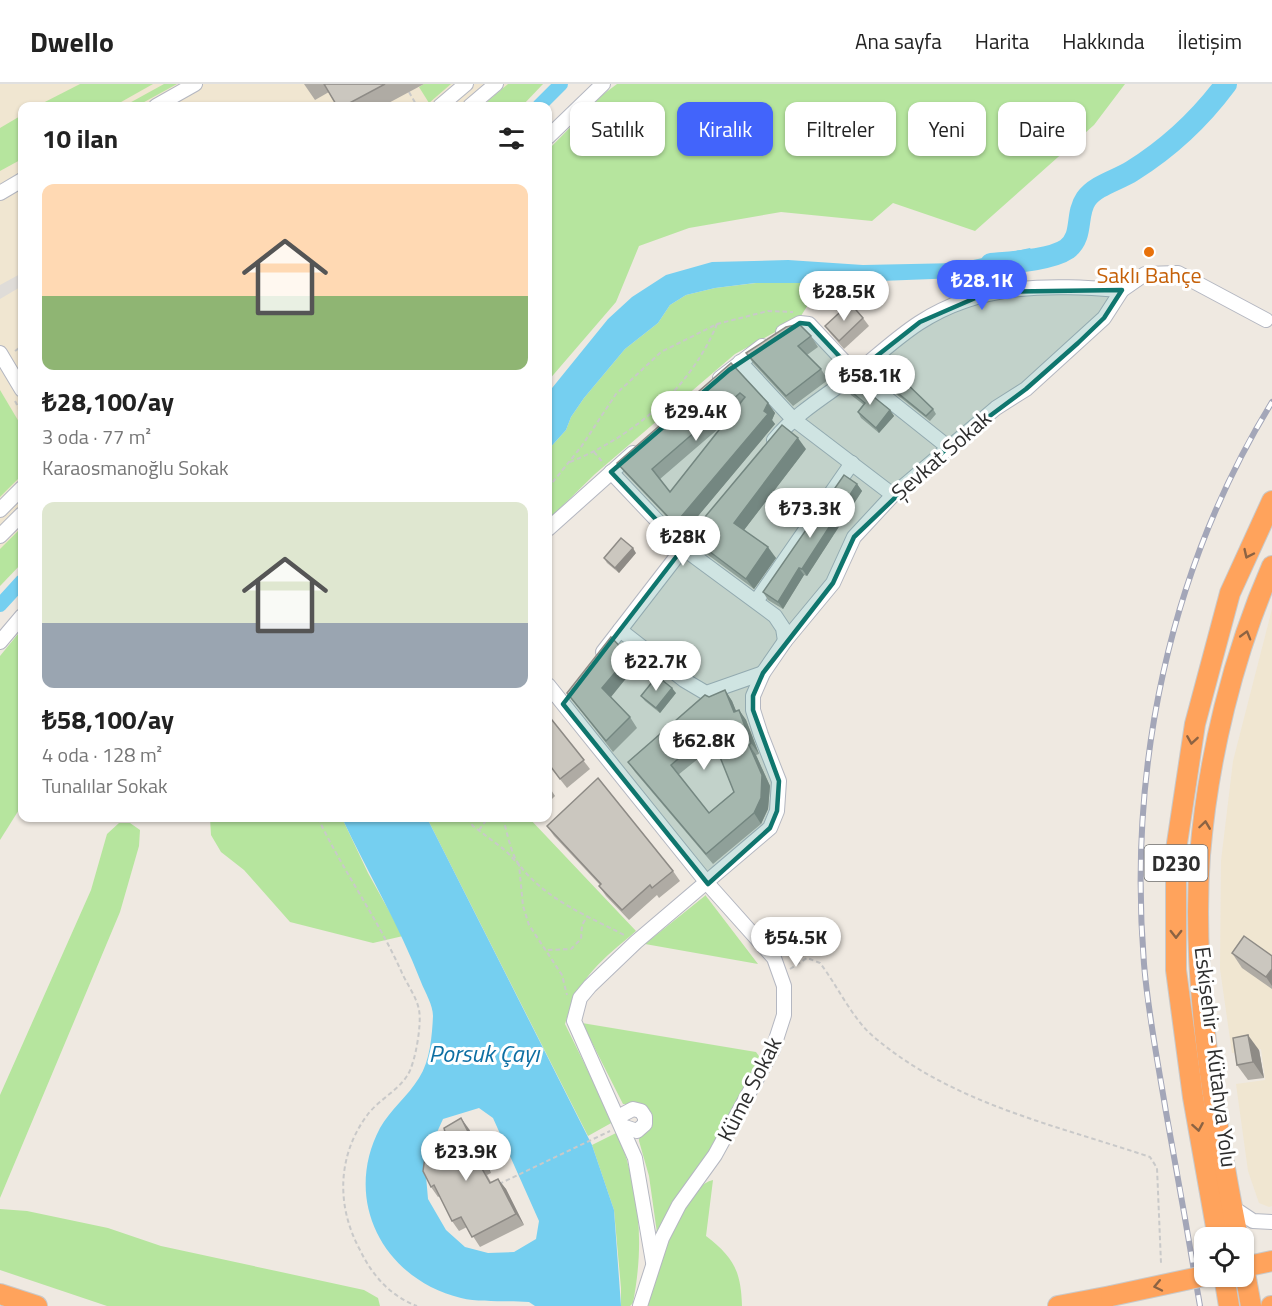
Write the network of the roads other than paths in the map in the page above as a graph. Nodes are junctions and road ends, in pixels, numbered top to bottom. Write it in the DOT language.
graph roads {
  1 [pos="195,84"];
  2 [pos="466,84"];
  3 [pos="496,84"];
  4 [pos="603,84"];
  5 [pos="163,102"];
  6 [pos="445,102"];
  7 [pos="475,102"];
  8 [pos="552,133"];
  9 [pos="18,182"];
  10 [pos="0,193"];
  11 [pos="1122,290"];
  12 [pos="1266,320"];
  13 [pos="0,353"];
  14 [pos="740,362"];
  15 [pos="855,373"];
  16 [pos="18,383"];
  17 [pos="711,386"];
  18 [pos="792,418"];
  19 [pos="647,441"];
  20 [pos="948,447"];
  21 [pos="763,453"];
  22 [pos="852,463"];
  23 [pos="611,472"];
  24 [pos="18,492"];
  25 [pos="893,495"];
  26 [pos="1272,501"];
  27 [pos="0,510"];
  28 [pos="712,513"];
  29 [pos="18,518"];
  30 [pos="552,525"];
  31 [pos="0,536"];
  32 [pos="683,548"];
  33 [pos="1272,566"];
  34 [pos="757,600"];
  35 [pos="18,621"];
  36 [pos="620,630"];
  37 [pos="785,641"];
  38 [pos="0,642"];
  39 [pos="592,667"];
  40 [pos="763,673"];
  41 [pos="552,688"];
  42 [pos="708,884"];
  43 [pos="1232,1207"];
  44 [pos="1272,1222"];
  45 [pos="1216,1227"];
  46 [pos="1236,1227"];
  47 [pos="1272,1261"];
  48 [pos="653,1262"];
  49 [pos="1254,1265"];
  50 [pos="1194,1278"];
  51 [pos="1226,1287"];
  52 [pos="1248,1287"];
  53 [pos="0,1294"];
  54 [pos="37,1306"];
  55 [pos="640,1306"];
  56 [pos="1058,1306"];
  57 [pos="1229,1306"];
  58 [pos="1251,1306"];
  1 -- 5 [label="street"];
  2 -- 6 [label="street"];
  3 -- 7 [label="street"];
  4 -- 8 [label="street"];
  9 -- 10 [label="street"];
  11 -- 12 [label="street"];
  11 -- 15 [label="street"];
  11 -- 20 [label="street, Şevkat Sokak"];
  13 -- 16 [label="street"];
  14 -- 15 [label="street"];
  14 -- 17 [label="street"];
  14 -- 18 [label="street"];
  15 -- 18 [label="street"];
  15 -- 20 [label="street"];
  18 -- 21 [label="street"];
  18 -- 22 [label="street"];
  19 -- 23 [label="street"];
  20 -- 25 [label="street, Şevkat Sokak"];
  22 -- 25 [label="street"];
  22 -- 34 [label="street"];
  23 -- 30 [label="street"];
  23 -- 32 [label="street"];
  24 -- 27 [label="street"];
  25 -- 37 [label="street, Şevkat Sokak"];
  26 -- 45 [label="highway, Eskişehir - Kütahya Yolu / D230, one-way"];
  28 -- 32 [label="street"];
  29 -- 31 [label="street"];
  32 -- 34 [label="street"];
  32 -- 36 [label="street"];
  43 -- 33 [label="highway, Eskişehir - Kütahya Yolu / D230, one-way"];
  34 -- 37 [label="street"];
  35 -- 38 [label="street"];
  36 -- 39 [label="street"];
  36 -- 40 [label="street"];
  37 -- 40 [label="street, Şevkat Sokak"];
  40 -- 42 [label="street, Şevkat Sokak"];
  41 -- 42 [label="street, Küme Sokak"];
  42 -- 48 [label="street, Küme Sokak"];
  42 -- 48 [label="street, Şevkat Sokak"];
  43 -- 44 [label="street"];
  43 -- 46 [label="highway, Eskişehir - Kütahya Yolu / D230"];
  47 -- 49 [label="highway"];
  48 -- 55 [label="street, Küme Sokak"];
  50 -- 56 [label="highway, one-way, bridge"];
  51 -- 57 [label="highway"];
  52 -- 58 [label="highway"];
  53 -- 54 [label="highway"];
}
